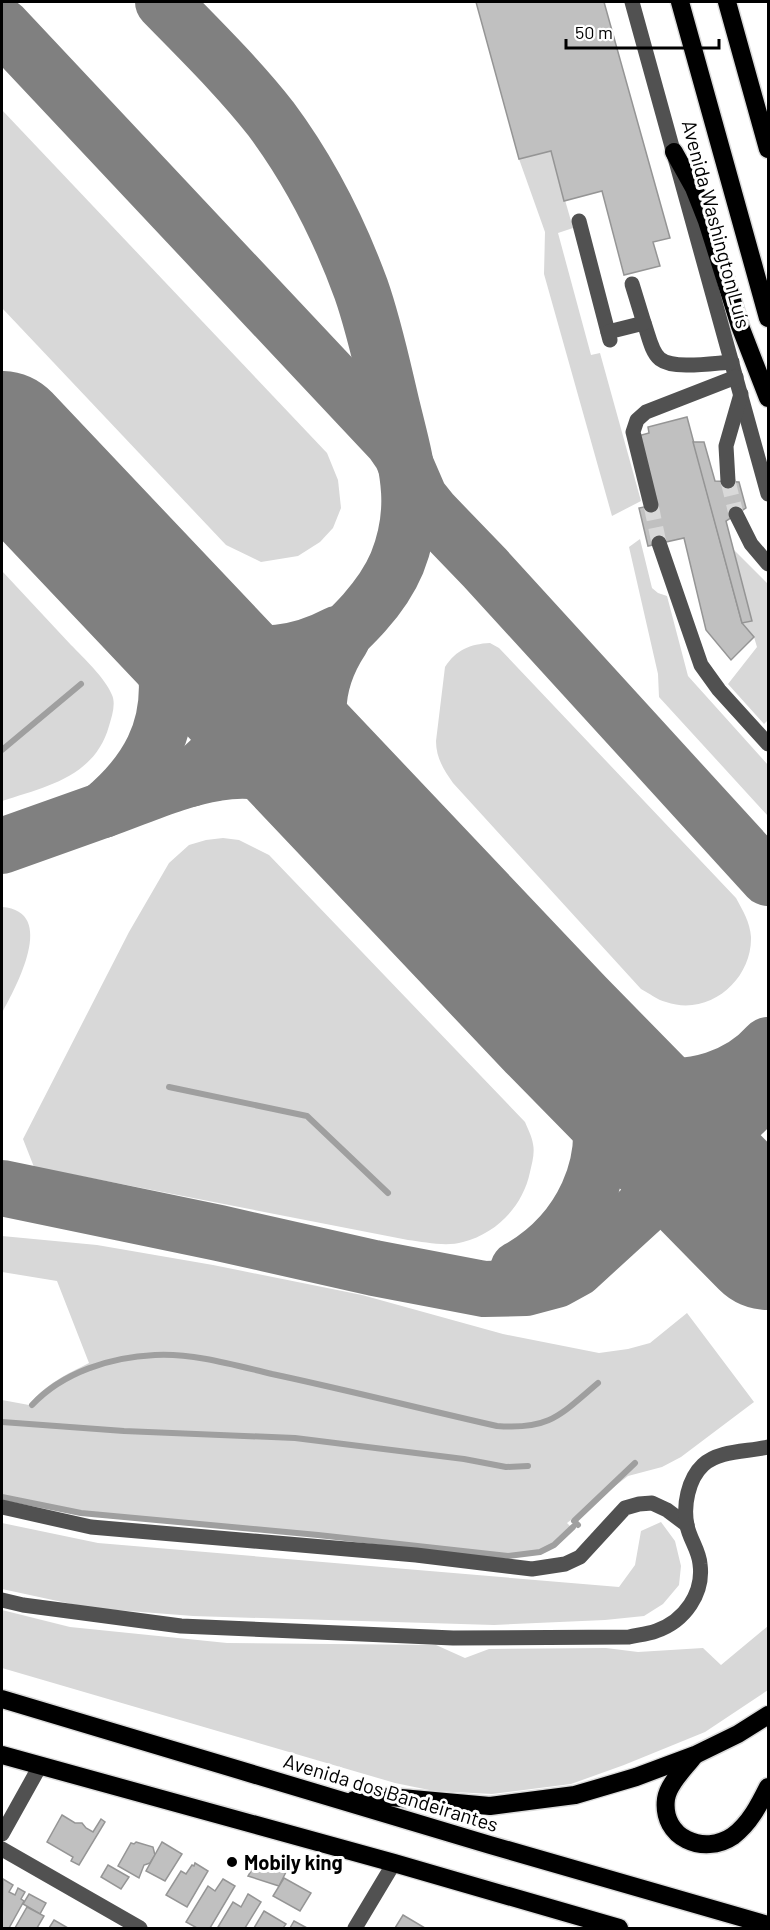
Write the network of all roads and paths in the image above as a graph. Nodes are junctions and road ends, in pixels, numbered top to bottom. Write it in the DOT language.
graph roads {
  1 [pos="632,2"];
  2 [pos="680,2"];
  3 [pos="728,2"];
  4 [pos="768,149"];
  5 [pos="674,152"];
  6 [pos="579,221"];
  7 [pos="632,284"];
  8 [pos="768,318"];
  9 [pos="644,323"];
  10 [pos="734,369"];
  11 [pos="741,394"];
  12 [pos="768,398"];
  13 [pos="728,481"];
  14 [pos="768,494"];
  15 [pos="651,505"];
  16 [pos="736,514"];
  17 [pos="659,543"];
  18 [pos="768,564"];
  19 [pos="768,744"];
  20 [pos="768,1447"];
  21 [pos="2,1507"];
  22 [pos="687,1525"];
  23 [pos="2,1600"];
  24 [pos="2,1699"];
  25 [pos="768,1715"];
  26 [pos="2,1755"];
  27 [pos="695,1755"];
  28 [pos="40,1766"];
  29 [pos="768,1787"];
  30 [pos="347,1801"];
  31 [pos="2,1834"];
  32 [pos="2,1849"];
  33 [pos="393,1863"];
  34 [pos="768,1924"];
  35 [pos="140,1929"];
  36 [pos="355,1929"];
  37 [pos="619,1929"];
  1 -- 5 [label="street, Avenida Washington Luís"];
  2 -- 8 [label="highway, Avenida Washington Luís"];
  3 -- 4 [label="highway"];
  5 -- 10 [label="street, Avenida Washington Luís"];
  5 -- 12 [label="highway"];
  6 -- 9 [label="street"];
  7 -- 9 [label="street"];
  9 -- 10 [label="street"];
  10 -- 11 [label="street, Avenida Washington Luís"];
  10 -- 15 [label="street"];
  11 -- 13 [label="street"];
  11 -- 14 [label="street, Avenida Washington Luís"];
  16 -- 18 [label="street"];
  17 -- 19 [label="street"];
  20 -- 22 [label="street"];
  21 -- 22 [label="street"];
  22 -- 23 [label="street"];
  24 -- 30 [label="highway, Avenida dos Bandeirantes"];
  25 -- 27 [label="highway"];
  26 -- 28 [label="highway"];
  27 -- 29 [label="highway"];
  27 -- 30 [label="highway"];
  28 -- 31 [label="street"];
  28 -- 33 [label="highway"];
  30 -- 34 [label="highway, Avenida dos Bandeirantes"];
  32 -- 35 [label="street"];
  33 -- 36 [label="street"];
  33 -- 37 [label="highway"];
}
